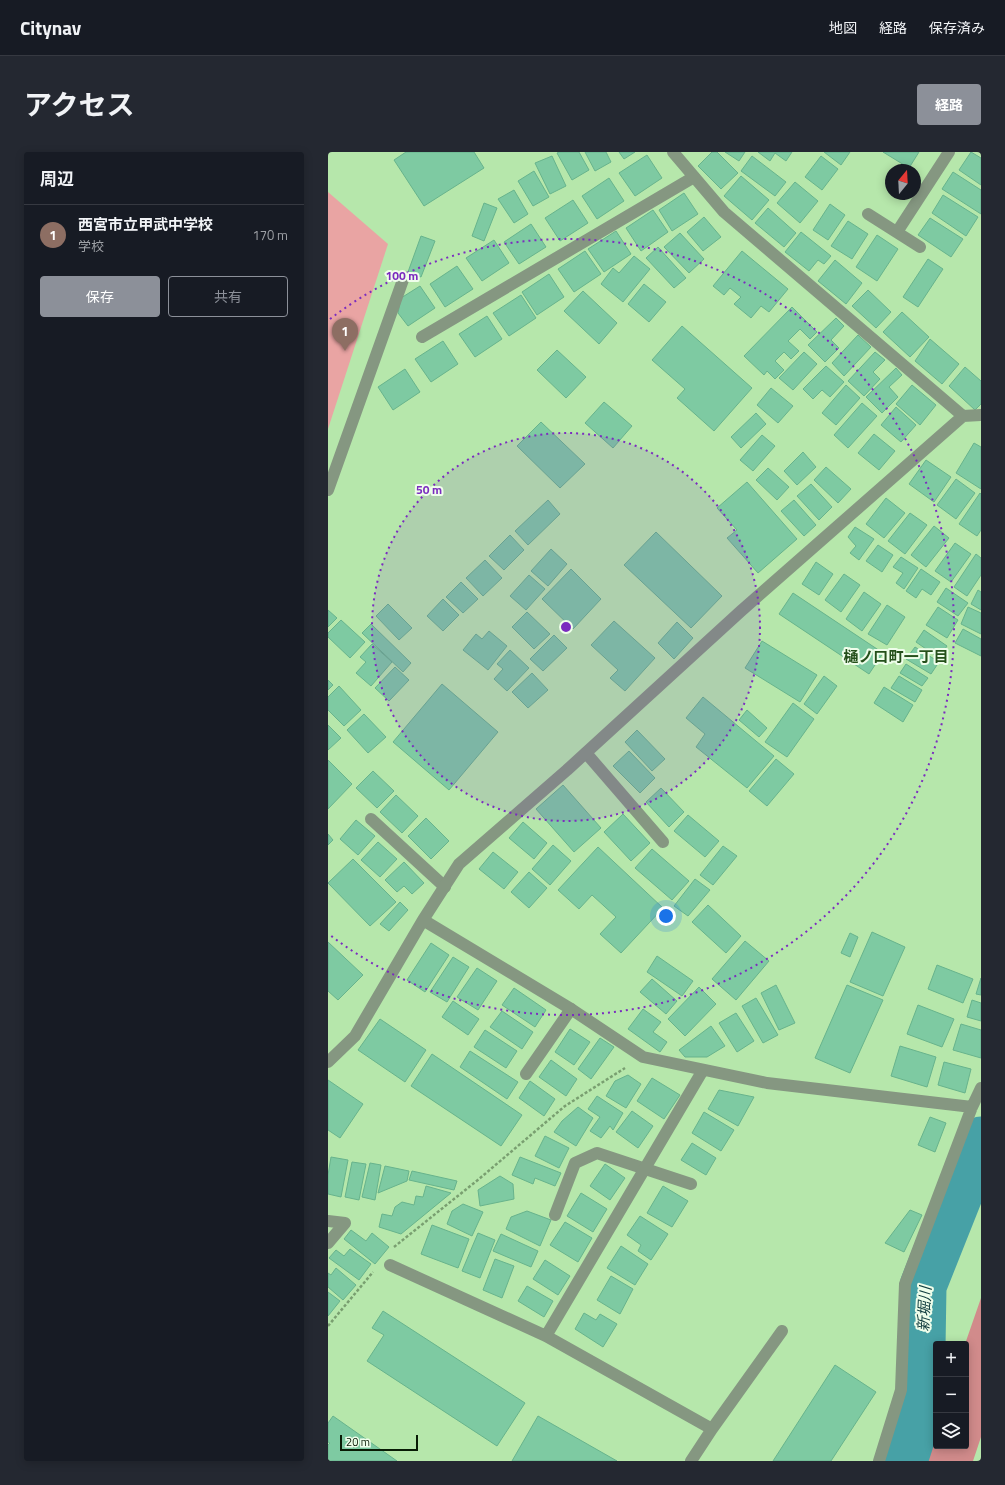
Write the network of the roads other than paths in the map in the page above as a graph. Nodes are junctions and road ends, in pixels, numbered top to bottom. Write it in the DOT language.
graph roads {
  1 [pos="673,152"];
  2 [pos="949,152"];
  3 [pos="694,177"];
  4 [pos="868,214"];
  5 [pos="897,232"];
  6 [pos="920,247"];
  7 [pos="404,277"];
  8 [pos="422,337"];
  9 [pos="981,415"];
  10 [pos="963,416"];
  11 [pos="328,490"];
  12 [pos="586,753"];
  13 [pos="371,818"];
  14 [pos="663,842"];
  15 [pos="445,887"];
  16 [pos="423,920"];
  17 [pos="571,1010"];
  18 [pos="328,1062"];
  19 [pos="703,1070"];
  20 [pos="526,1074"];
  21 [pos="981,1088"];
  22 [pos="972,1107"];
  23 [pos="645,1168"];
  24 [pos="691,1184"];
  25 [pos="555,1215"];
  26 [pos="328,1221"];
  27 [pos="328,1243"];
  28 [pos="390,1265"];
  29 [pos="782,1331"];
  30 [pos="546,1336"];
  31 [pos="712,1429"];
  32 [pos="691,1461"];
  33 [pos="879,1461"];
  1 -- 3 [label="street"];
  2 -- 5 [label="street"];
  3 -- 8 [label="street"];
  3 -- 10 [label="street"];
  4 -- 5 [label="street"];
  5 -- 6 [label="street"];
  7 -- 11 [label="street"];
  9 -- 10 [label="street"];
  10 -- 12 [label="street"];
  12 -- 14 [label="street"];
  12 -- 15 [label="street"];
  13 -- 15 [label="street"];
  15 -- 16 [label="street"];
  16 -- 17 [label="street"];
  16 -- 18 [label="street"];
  17 -- 19 [label="street"];
  17 -- 20 [label="street"];
  19 -- 22 [label="street"];
  19 -- 23 [label="street"];
  21 -- 22 [label="street"];
  22 -- 33 [label="street"];
  23 -- 24 [label="street"];
  23 -- 25 [label="street"];
  23 -- 30 [label="street"];
  26 -- 27 [label="street"];
  28 -- 30 [label="street"];
  29 -- 31 [label="street"];
  30 -- 31 [label="street"];
  31 -- 32 [label="street"];
}
